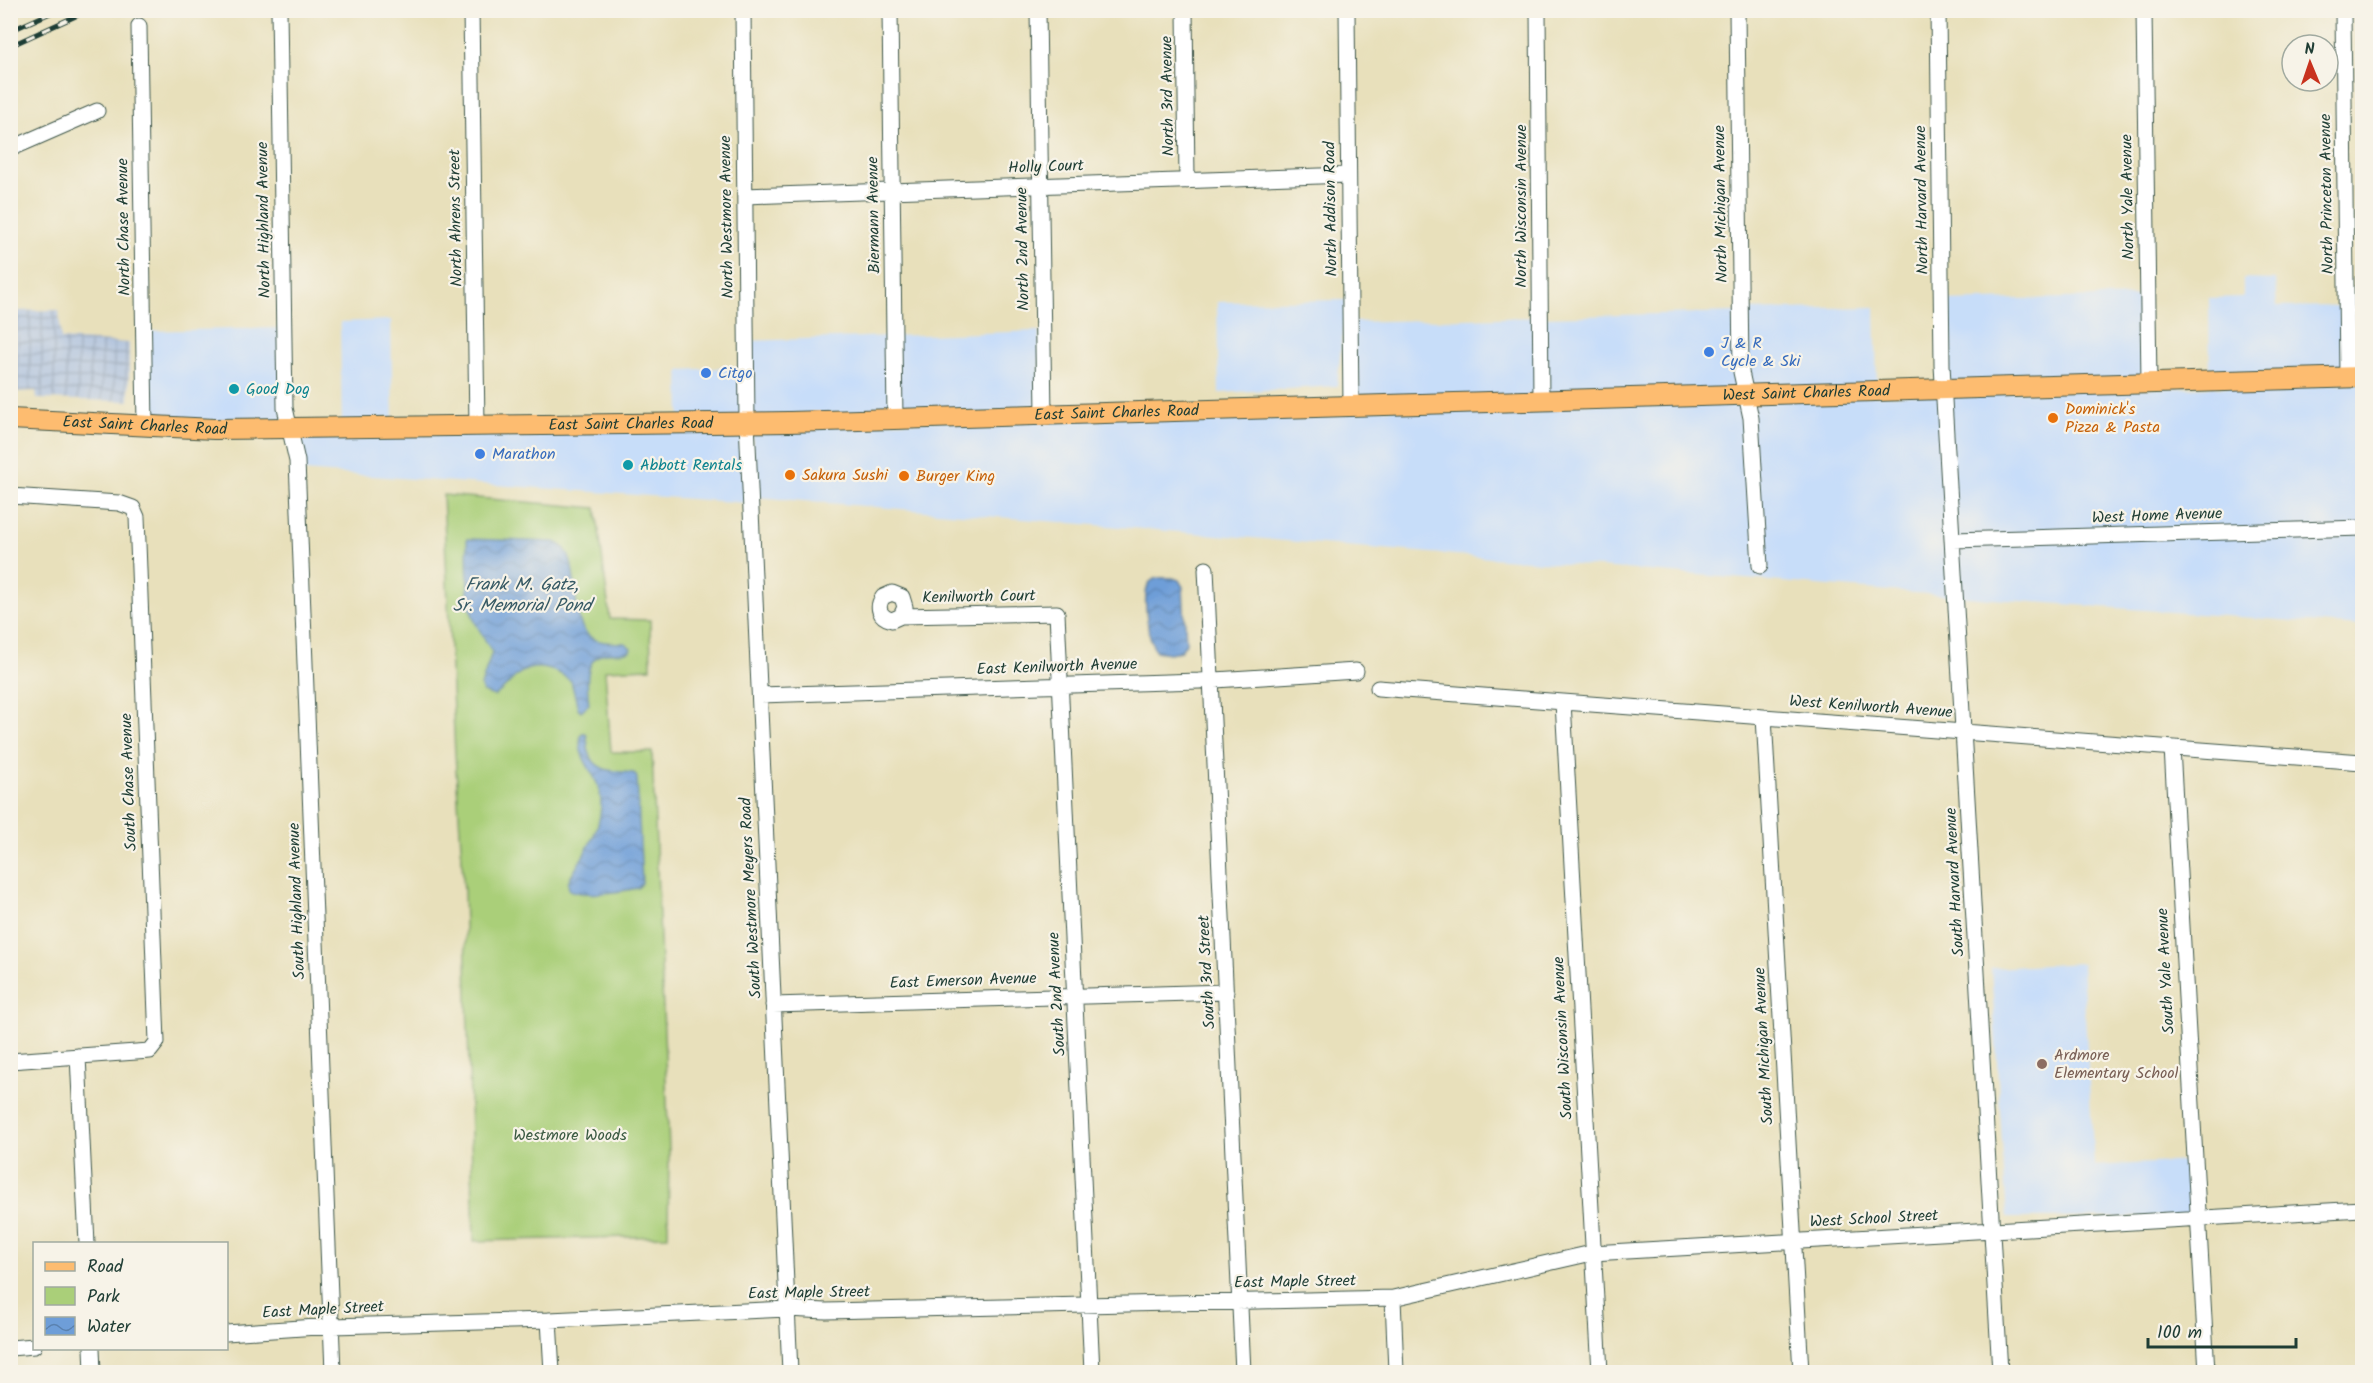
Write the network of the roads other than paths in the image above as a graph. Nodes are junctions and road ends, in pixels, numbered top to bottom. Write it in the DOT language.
graph roads {
  1 [pos="279,10"];
  2 [pos="471,10"];
  3 [pos="743,10"];
  4 [pos="890,10"];
  5 [pos="1038,10"];
  6 [pos="1185,10"];
  7 [pos="1347,10"];
  8 [pos="1538,10"];
  9 [pos="1737,10"];
  10 [pos="1938,10"];
  11 [pos="2144,10"];
  12 [pos="2343,10"];
  13 [pos="138,26"];
  14 [pos="97,111"];
  15 [pos="10,149"];
  16 [pos="1348,175"];
  17 [pos="1187,181"];
  18 [pos="1040,186"];
  19 [pos="892,191"];
  20 [pos="745,196"];
  21 [pos="2355,378"];
  22 [pos="2148,384"];
  23 [pos="1944,390"];
  24 [pos="1746,396"];
  25 [pos="1541,402"];
  26 [pos="1351,407"];
  27 [pos="1250,409"];
  28 [pos="1044,415"];
  29 [pos="10,419"];
  30 [pos="895,419"];
  31 [pos="747,422"];
  32 [pos="477,426"];
  33 [pos="145,427"];
  34 [pos="290,429"];
  35 [pos="10,496"];
  36 [pos="2362,528"];
  37 [pos="1953,540"];
  38 [pos="1760,566"];
  39 [pos="1206,569"];
  40 [pos="1057,613"];
  41 [pos="901,616"];
  42 [pos="1356,671"];
  43 [pos="1211,680"];
  44 [pos="1060,685"];
  45 [pos="1378,688"];
  46 [pos="760,695"];
  47 [pos="1563,702"];
  48 [pos="1764,717"];
  49 [pos="1964,732"];
  50 [pos="2172,748"];
  51 [pos="2362,762"];
  52 [pos="1226,992"];
  53 [pos="1075,996"];
  54 [pos="773,1005"];
  55 [pos="78,1056"];
  56 [pos="10,1060"];
  57 [pos="2362,1209"];
  58 [pos="2198,1219"];
  59 [pos="1992,1231"];
  60 [pos="87,1242"];
  61 [pos="1793,1242"];
  62 [pos="1592,1253"];
  63 [pos="1393,1298"];
  64 [pos="1240,1302"];
  65 [pos="1089,1306"];
  66 [pos="787,1309"];
  67 [pos="549,1320"];
  68 [pos="332,1326"];
  69 [pos="228,1333"];
  70 [pos="33,1346"];
  71 [pos="10,1348"];
  72 [pos="92,1350"];
  73 [pos="93,1372"];
  74 [pos="333,1372"];
  75 [pos="552,1372"];
  76 [pos="790,1372"];
  77 [pos="1092,1372"];
  78 [pos="1243,1372"];
  79 [pos="1396,1372"];
  80 [pos="1600,1372"];
  81 [pos="1801,1372"];
  82 [pos="2000,1372"];
  83 [pos="2207,1372"];
  1 -- 34 [label="street, North Highland Avenue"];
  2 -- 32 [label="street, North Ahrens Street"];
  3 -- 20 [label="street, North Westmore Avenue"];
  4 -- 19 [label="street, Biermann Avenue"];
  5 -- 18 [label="street, North 2nd Avenue"];
  6 -- 17 [label="street, North 3rd Avenue"];
  7 -- 16 [label="street, North Addison Road"];
  8 -- 25 [label="street, North Wisconsin Avenue"];
  9 -- 24 [label="street, North Michigan Avenue"];
  10 -- 23 [label="street, North Harvard Avenue"];
  11 -- 22 [label="street, North Yale Avenue"];
  12 -- 21 [label="street, North Princeton Avenue"];
  13 -- 33 [label="street, North Chase Avenue"];
  14 -- 15 [label="street"];
  16 -- 17 [label="street, Holly Court"];
  16 -- 26 [label="street, North Addison Road"];
  17 -- 18 [label="street, Holly Court"];
  18 -- 19 [label="street, Holly Court"];
  18 -- 28 [label="street, North 2nd Avenue"];
  19 -- 20 [label="street, Holly Court"];
  19 -- 30 [label="street, Biermann Avenue"];
  20 -- 31 [label="street, North Westmore Avenue"];
  21 -- 22 [label="main road, West Saint Charles Road"];
  22 -- 23 [label="main road, West Saint Charles Road"];
  23 -- 24 [label="main road, West Saint Charles Road"];
  23 -- 37 [label="street, South Harvard Avenue"];
  24 -- 25 [label="main road, West Saint Charles Road"];
  24 -- 38 [label="street"];
  25 -- 26 [label="main road, West Saint Charles Road"];
  26 -- 27 [label="main road, West Saint Charles Road"];
  27 -- 28 [label="main road, East Saint Charles Road"];
  28 -- 30 [label="main road, East Saint Charles Road"];
  29 -- 33 [label="main road, East Saint Charles Road"];
  30 -- 31 [label="main road, East Saint Charles Road"];
  31 -- 32 [label="main road, East Saint Charles Road"];
  31 -- 46 [label="street, South Westmore Meyers Road"];
  32 -- 34 [label="main road, East Saint Charles Road"];
  33 -- 34 [label="main road, East Saint Charles Road"];
  34 -- 68 [label="street, South Highland Avenue"];
  35 -- 55 [label="street, South Chase Avenue"];
  36 -- 37 [label="street, West Home Avenue"];
  37 -- 49 [label="street, South Harvard Avenue"];
  39 -- 43 [label="street, South 3rd Street"];
  40 -- 41 [label="street, Kenilworth Court"];
  40 -- 44 [label="street, South 2nd Avenue"];
  42 -- 43 [label="street, East Kenilworth Avenue"];
  43 -- 44 [label="street, East Kenilworth Avenue"];
  43 -- 52 [label="street, South 3rd Street"];
  44 -- 46 [label="street, East Kenilworth Avenue"];
  44 -- 53 [label="street, South 2nd Avenue"];
  45 -- 47 [label="street, West Kenilworth Avenue"];
  46 -- 54 [label="street, South Westmore Meyers Road"];
  47 -- 48 [label="street, West Kenilworth Avenue"];
  47 -- 62 [label="street, South Wisconsin Avenue"];
  48 -- 49 [label="street, West Kenilworth Avenue"];
  48 -- 61 [label="street, South Michigan Avenue"];
  49 -- 50 [label="street, West Kenilworth Avenue"];
  49 -- 59 [label="street, South Harvard Avenue"];
  50 -- 51 [label="street, West Kenilworth Avenue"];
  50 -- 58 [label="street, South Yale Avenue"];
  52 -- 53 [label="street, East Emerson Avenue"];
  52 -- 64 [label="street, South 3rd Street"];
  53 -- 54 [label="street, East Emerson Avenue"];
  53 -- 65 [label="street, South 2nd Avenue"];
  54 -- 66 [label="street, South Westmore Meyers Road"];
  55 -- 56 [label="street"];
  55 -- 60 [label="street"];
  57 -- 58 [label="street, West School Street"];
  58 -- 59 [label="street, West School Street"];
  58 -- 83 [label="street, South Yale Avenue"];
  59 -- 61 [label="street, West School Street"];
  59 -- 82 [label="street, South Harvard Avenue"];
  61 -- 62 [label="street, West School Street"];
  61 -- 81 [label="street, South Michigan Avenue"];
  62 -- 63 [label="street, West School Street"];
  62 -- 80 [label="street, South Wisconsin Avenue"];
  63 -- 64 [label="street, East Maple Street"];
  63 -- 79 [label="street"];
  64 -- 65 [label="street, East Maple Street"];
  64 -- 78 [label="street, South 3rd Street"];
  65 -- 66 [label="street, East Maple Street"];
  65 -- 77 [label="street, South 2nd Avenue"];
  66 -- 67 [label="street, East Maple Street"];
  66 -- 76 [label="street, South Westmore Meyers Road"];
  67 -- 68 [label="street, East Maple Street"];
  67 -- 75 [label="street"];
  68 -- 69 [label="street, East Maple Street"];
  68 -- 74 [label="street, South Highland Avenue"];
  70 -- 71 [label="street"];
  72 -- 73 [label="street"];
}
